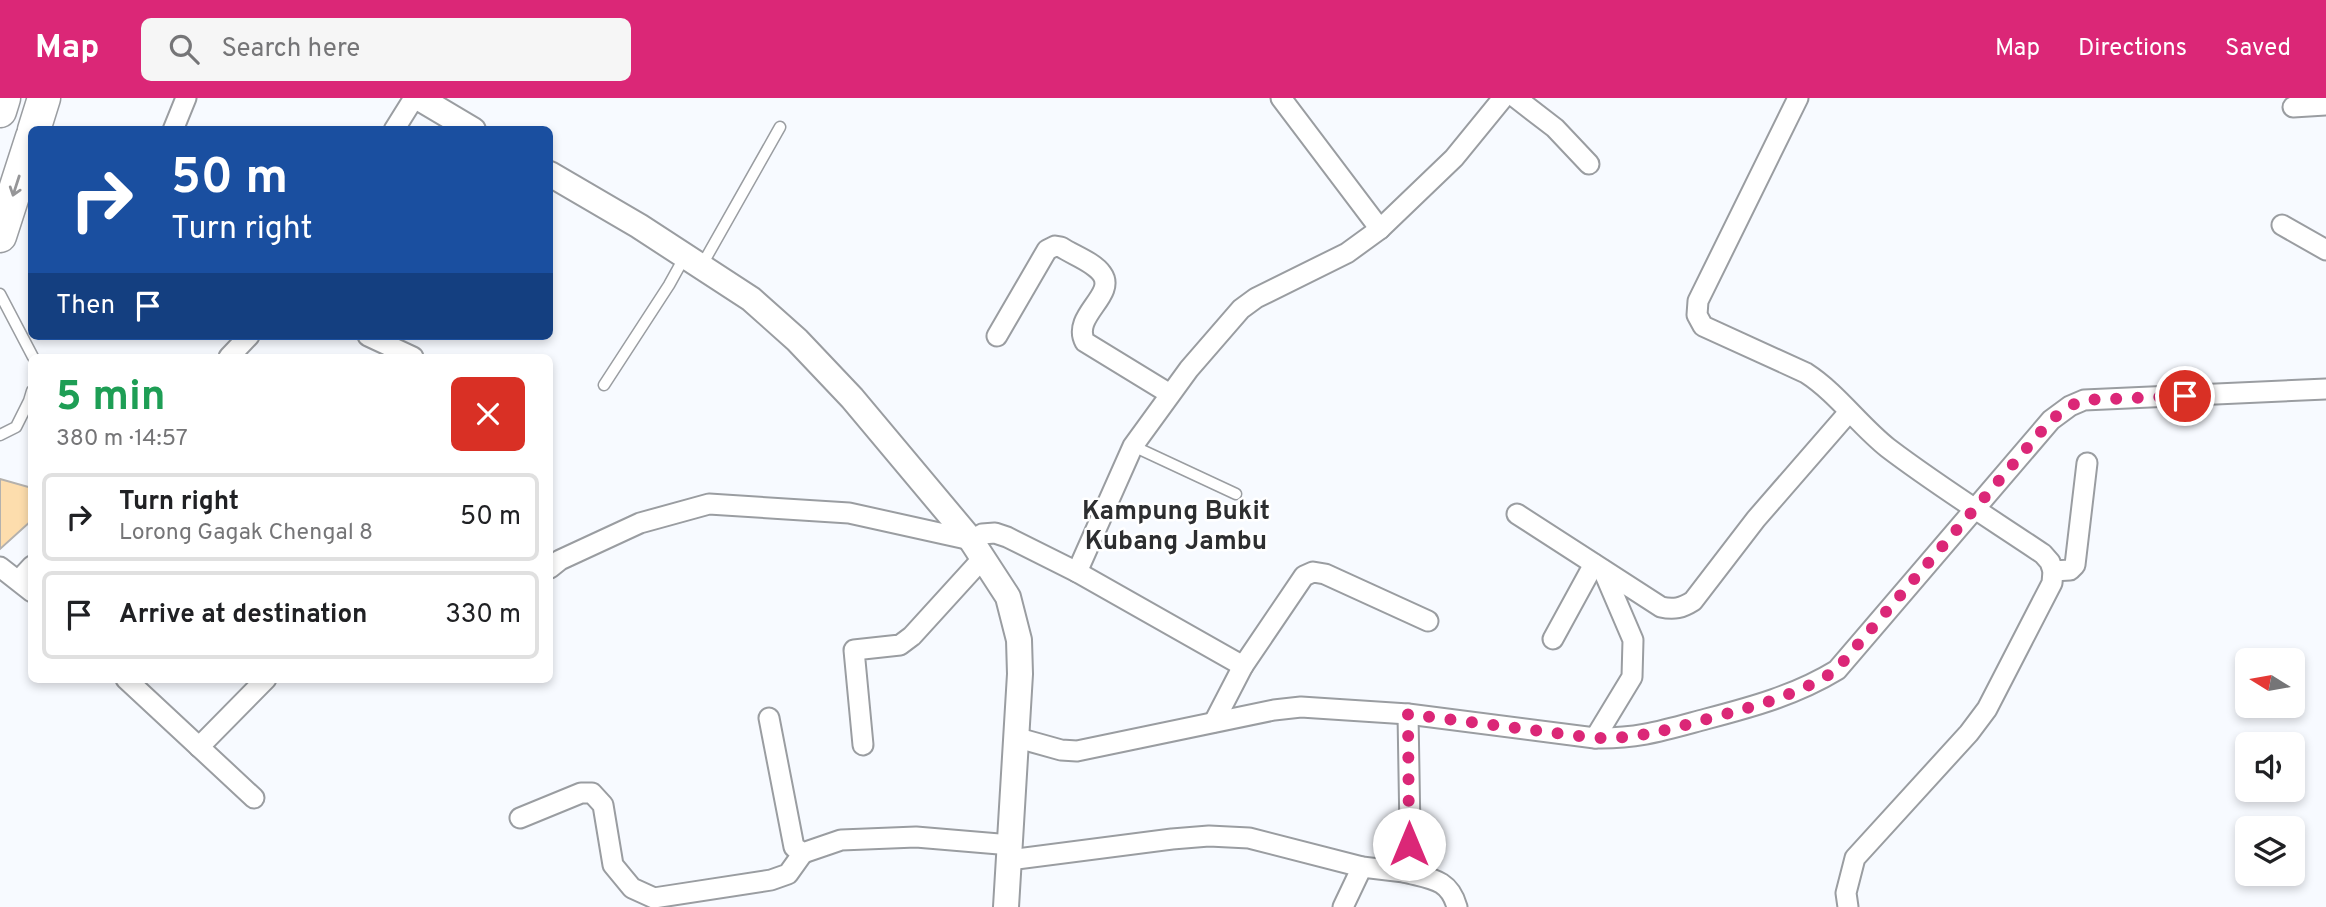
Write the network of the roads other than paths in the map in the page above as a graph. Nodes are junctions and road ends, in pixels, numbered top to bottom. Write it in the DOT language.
graph roads {
  1 [pos="4,98"];
  2 [pos="44,98"];
  3 [pos="186,98"];
  4 [pos="416,98"];
  5 [pos="1281,98"];
  6 [pos="1503,98"];
  7 [pos="1516,98"];
  8 [pos="1798,98"];
  9 [pos="2326,105"];
  10 [pos="2292,107"];
  11 [pos="0,111"];
  12 [pos="35,126"];
  13 [pos="175,126"];
  14 [pos="397,126"];
  15 [pos="466,126"];
  16 [pos="780,127"];
  17 [pos="28,148"];
  18 [pos="1588,164"];
  19 [pos="553,176"];
  20 [pos="2282,225"];
  21 [pos="1380,229"];
  22 [pos="0,236"];
  23 [pos="2326,250"];
  24 [pos="694,260"];
  25 [pos="0,294"];
  26 [pos="997,337"];
  27 [pos="245,340"];
  28 [pos="377,340"];
  29 [pos="31,354"];
  30 [pos="232,354"];
  31 [pos="407,354"];
  32 [pos="604,385"];
  33 [pos="2326,389"];
  34 [pos="1170,394"];
  35 [pos="28,403"];
  36 [pos="1849,412"];
  37 [pos="0,435"];
  38 [pos="1133,446"];
  39 [pos="2087,463"];
  40 [pos="1236,494"];
  41 [pos="1517,514"];
  42 [pos="1982,515"];
  43 [pos="977,549"];
  44 [pos="553,566"];
  45 [pos="0,567"];
  46 [pos="1598,567"];
  47 [pos="2053,571"];
  48 [pos="1077,572"];
  49 [pos="27,579"];
  50 [pos="1428,621"];
  51 [pos="1553,639"];
  52 [pos="1243,666"];
  53 [pos="131,683"];
  54 [pos="262,683"];
  55 [pos="1408,714"];
  56 [pos="769,718"];
  57 [pos="1214,722"];
  58 [pos="1018,738"];
  59 [pos="1595,738"];
  60 [pos="863,745"];
  61 [pos="199,747"];
  62 [pos="254,798"];
  63 [pos="520,818"];
  64 [pos="1010,852"];
  65 [pos="803,853"];
  66 [pos="1362,867"];
  67 [pos="1404,872"];
  68 [pos="1006,907"];
  69 [pos="1343,907"];
  70 [pos="1457,907"];
  71 [pos="1848,907"];
  1 -- 11 [label="highway"];
  2 -- 12 [label="highway"];
  3 -- 13 [label="street"];
  4 -- 14 [label="street"];
  4 -- 15 [label="street"];
  5 -- 21 [label="street"];
  6 -- 21 [label="street"];
  7 -- 18 [label="street"];
  8 -- 36 [label="street"];
  9 -- 10 [label="street"];
  16 -- 24 [label="lane"];
  17 -- 22 [label="highway, one-way"];
  19 -- 24 [label="street"];
  20 -- 23 [label="street"];
  21 -- 34 [label="street"];
  24 -- 32 [label="lane"];
  24 -- 43 [label="street"];
  25 -- 29 [label="lane"];
  26 -- 34 [label="street"];
  27 -- 30 [label="street"];
  28 -- 31 [label="street"];
  33 -- 42 [label="street"];
  34 -- 38 [label="street"];
  35 -- 37 [label="lane"];
  36 -- 42 [label="street"];
  36 -- 46 [label="street"];
  38 -- 40 [label="lane"];
  38 -- 48 [label="street"];
  39 -- 47 [label="street"];
  41 -- 46 [label="street"];
  42 -- 47 [label="street"];
  42 -- 59 [label="street"];
  43 -- 44 [label="street"];
  43 -- 48 [label="street"];
  43 -- 58 [label="street"];
  43 -- 60 [label="street"];
  45 -- 49 [label="street"];
  46 -- 51 [label="street"];
  46 -- 59 [label="street"];
  47 -- 71 [label="street"];
  48 -- 52 [label="street"];
  50 -- 52 [label="street"];
  52 -- 57 [label="street"];
  53 -- 61 [label="street"];
  54 -- 61 [label="street"];
  55 -- 57 [label="street"];
  55 -- 59 [label="street"];
  55 -- 67 [label="street"];
  56 -- 65 [label="street"];
  57 -- 58 [label="street"];
  58 -- 64 [label="street"];
  61 -- 62 [label="street"];
  63 -- 65 [label="street"];
  64 -- 65 [label="street"];
  64 -- 66 [label="street"];
  64 -- 68 [label="street"];
  66 -- 67 [label="street"];
  66 -- 69 [label="street"];
  67 -- 70 [label="street"];
}
